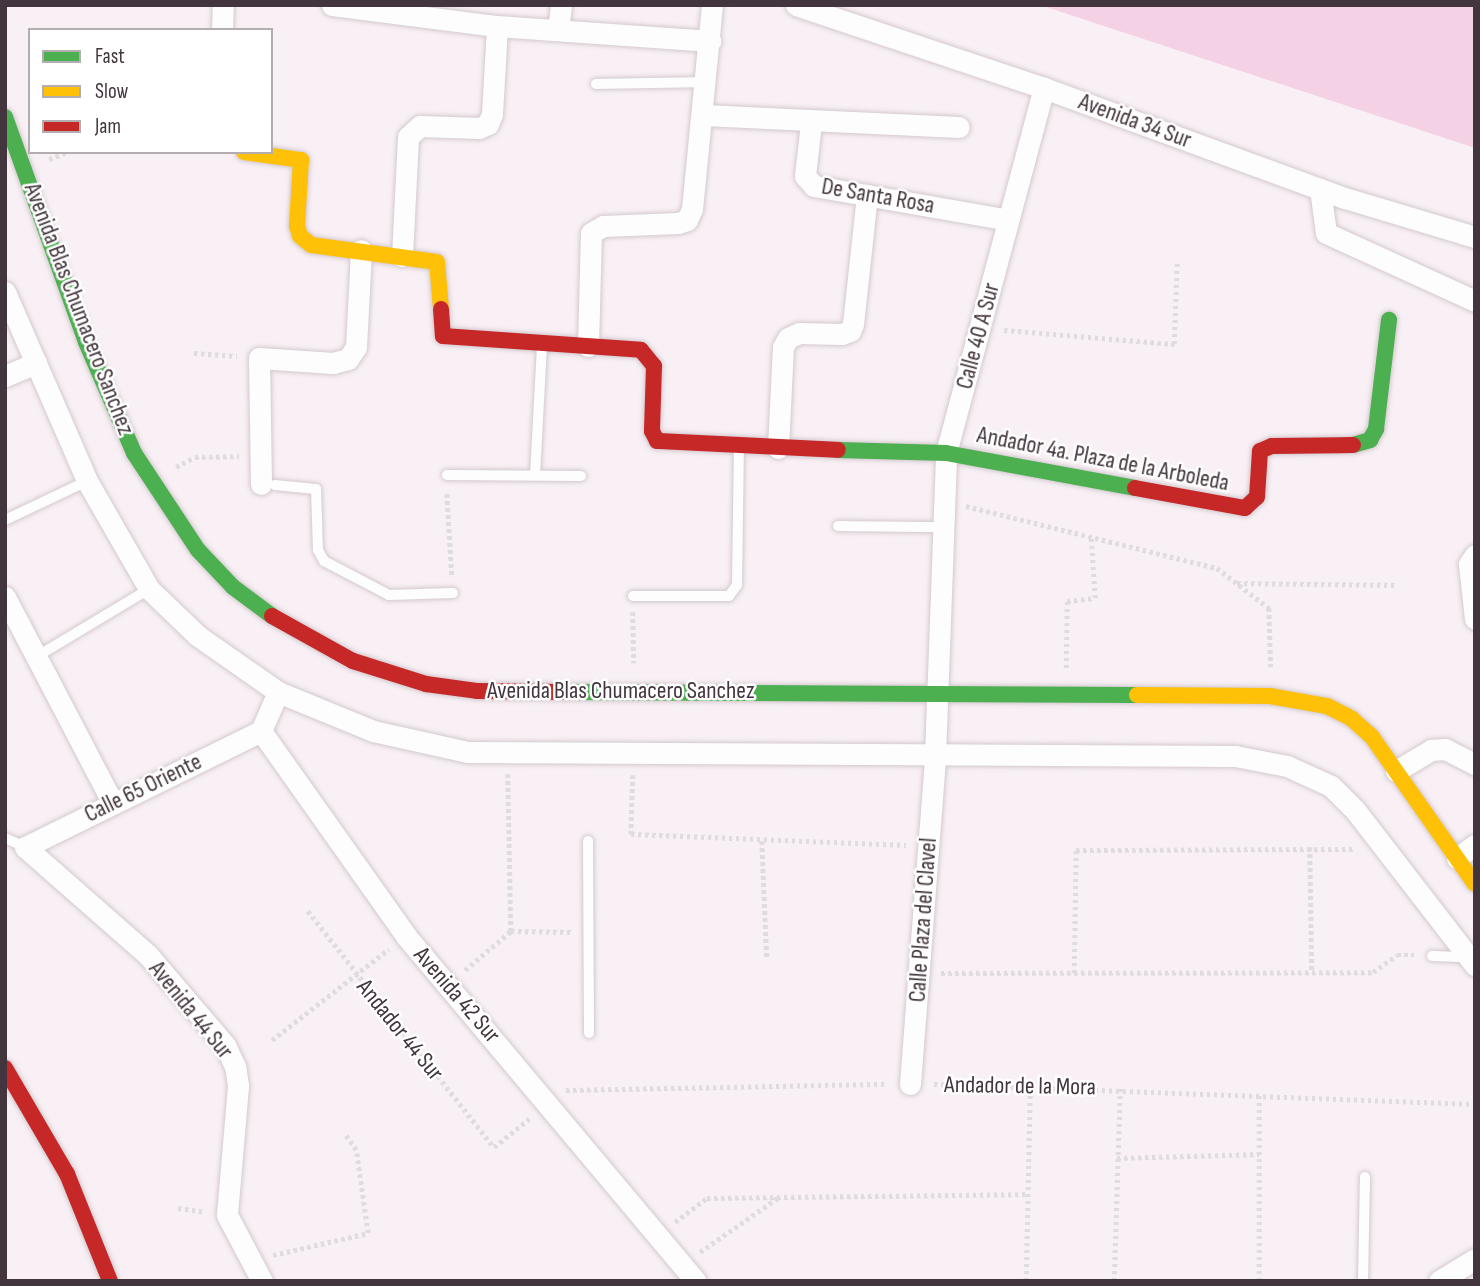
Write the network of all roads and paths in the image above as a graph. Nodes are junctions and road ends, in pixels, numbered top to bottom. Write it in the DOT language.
graph roads {
  1 [pos="223,5"];
  2 [pos="332,5"];
  3 [pos="561,5"];
  4 [pos="712,5"];
  5 [pos="796,5"];
  6 [pos="497,26"];
  7 [pos="222,28"];
  8 [pos="558,30"];
  9 [pos="710,41"];
  10 [pos="706,82"];
  11 [pos="596,84"];
  12 [pos="1044,88"];
  13 [pos="703,115"];
  14 [pos="5,117"];
  15 [pos="811,123"];
  16 [pos="959,127"];
  17 [pos="258,154"];
  18 [pos="1320,189"];
  19 [pos="867,195"];
  20 [pos="1009,220"];
  21 [pos="1475,237"];
  22 [pos="361,250"];
  23 [pos="402,256"];
  24 [pos="1177,263"];
  25 [pos="5,292"];
  26 [pos="1475,301"];
  27 [pos="1389,320"];
  28 [pos="981,328"];
  29 [pos="542,342"];
  30 [pos="588,346"];
  31 [pos="194,353"];
  32 [pos="259,358"];
  33 [pos="36,363"];
  34 [pos="5,376"];
  35 [pos="739,447"];
  36 [pos="778,448"];
  37 [pos="946,453"];
  38 [pos="246,456"];
  39 [pos="446,475"];
  40 [pos="535,475"];
  41 [pos="581,476"];
  42 [pos="88,481"];
  43 [pos="150,481"];
  44 [pos="268,484"];
  45 [pos="943,500"];
  46 [pos="5,520"];
  47 [pos="838,526"];
  48 [pos="942,527"];
  49 [pos="1091,537"];
  50 [pos="1475,555"];
  51 [pos="1236,583"];
  52 [pos="1395,585"];
  53 [pos="149,589"];
  54 [pos="453,593"];
  55 [pos="633,596"];
  56 [pos="5,597"];
  57 [pos="1475,619"];
  58 [pos="36,657"];
  59 [pos="278,692"];
  60 [pos="634,692"];
  61 [pos="934,692"];
  62 [pos="1065,693"];
  63 [pos="1270,696"];
  64 [pos="261,731"];
  65 [pos="508,752"];
  66 [pos="634,753"];
  67 [pos="935,757"];
  68 [pos="1475,764"];
  69 [pos="1396,771"];
  70 [pos="112,802"];
  71 [pos="5,838"];
  72 [pos="589,841"];
  73 [pos="762,841"];
  74 [pos="1475,845"];
  75 [pos="928,846"];
  76 [pos="25,847"];
  77 [pos="1310,847"];
  78 [pos="1386,850"];
  79 [pos="1457,858"];
  80 [pos="1475,884"];
  81 [pos="307,912"];
  82 [pos="511,931"];
  83 [pos="590,932"];
  84 [pos="406,936"];
  85 [pos="1432,956"];
  86 [pos="767,960"];
  87 [pos="1472,961"];
  88 [pos="1312,971"];
  89 [pos="922,973"];
  90 [pos="1074,973"];
  91 [pos="356,975"];
  92 [pos="447,984"];
  93 [pos="589,1033"];
  94 [pos="272,1040"];
  95 [pos="5,1068"];
  96 [pos="910,1084"];
  97 [pos="1030,1085"];
  98 [pos="1120,1088"];
  99 [pos="1259,1094"];
  100 [pos="558,1096"];
  101 [pos="1475,1104"];
  102 [pos="344,1133"];
  103 [pos="1259,1154"];
  104 [pos="1116,1158"];
  105 [pos="1366,1177"];
  106 [pos="1028,1194"];
  107 [pos="780,1197"];
  108 [pos="658,1235"];
  109 [pos="1475,1259"];
  110 [pos="251,1260"];
  111 [pos="689,1273"];
  112 [pos="110,1281"];
  113 [pos="262,1281"];
  114 [pos="1026,1281"];
  115 [pos="1114,1281"];
  116 [pos="1259,1281"];
  117 [pos="1363,1281"];
  118 [pos="1439,1281"];
  1 -- 7 [label="street"];
  2 -- 6 [label="street"];
  3 -- 8 [label="street"];
  4 -- 9 [label="street"];
  5 -- 12 [label="street, Avenida 34 Sur"];
  6 -- 8 [label="street"];
  6 -- 23 [label="street"];
  8 -- 9 [label="street"];
  9 -- 10 [label="street"];
  10 -- 11 [label="lane"];
  10 -- 13 [label="street"];
  12 -- 18 [label="street, Avenida 34 Sur"];
  12 -- 20 [label="street, Calle 40 A Sur"];
  13 -- 15 [label="street"];
  13 -- 30 [label="street"];
  14 -- 43 [label="street, Avenida Blas Chumacero Sanchez"];
  15 -- 16 [label="street"];
  15 -- 19 [label="street, De Santa Rosa"];
  17 -- 22 [label="street"];
  18 -- 21 [label="street, Avenida 34 Sur"];
  18 -- 26 [label="street"];
  19 -- 20 [label="street, De Santa Rosa"];
  19 -- 36 [label="street"];
  20 -- 28 [label="street, Calle 40 A Sur"];
  22 -- 23 [label="street"];
  22 -- 32 [label="street"];
  23 -- 29 [label="street"];
  24 -- 28 [label="path"];
  25 -- 33 [label="street"];
  27 -- 37 [label="street, Andador 4a. Plaza de la Arboleda"];
  28 -- 37 [label="street, Calle 40 A Sur"];
  29 -- 30 [label="street"];
  29 -- 40 [label="lane"];
  30 -- 35 [label="street, Andador 4a. Plaza de la Arboleda"];
  31 -- 32 [label="path"];
  32 -- 44 [label="street"];
  33 -- 34 [label="street"];
  33 -- 42 [label="street"];
  35 -- 36 [label="street, Andador 4a. Plaza de la Arboleda"];
  35 -- 55 [label="lane"];
  36 -- 37 [label="street, Andador 4a. Plaza de la Arboleda"];
  37 -- 45 [label="street, Calle 40 A Sur"];
  38 -- 43 [label="path"];
  39 -- 40 [label="lane"];
  39 -- 54 [label="path"];
  40 -- 41 [label="lane"];
  42 -- 46 [label="lane"];
  42 -- 53 [label="street"];
  43 -- 60 [label="street, Avenida Blas Chumacero Sanchez"];
  44 -- 54 [label="lane"];
  45 -- 48 [label="street, Calle 40 A Sur"];
  45 -- 49 [label="path"];
  47 -- 48 [label="lane"];
  48 -- 61 [label="street, Calle 40 A Sur"];
  49 -- 51 [label="path"];
  49 -- 62 [label="path"];
  50 -- 57 [label="street"];
  51 -- 52 [label="path"];
  51 -- 63 [label="path"];
  53 -- 58 [label="lane"];
  53 -- 59 [label="street"];
  55 -- 60 [label="path"];
  56 -- 58 [label="street"];
  58 -- 70 [label="street"];
  59 -- 64 [label="street"];
  59 -- 65 [label="street"];
  60 -- 61 [label="street, Avenida Blas Chumacero Sanchez"];
  61 -- 62 [label="street, Avenida Blas Chumacero Sanchez"];
  61 -- 67 [label="street, Calle 40 A Sur"];
  62 -- 63 [label="street, Avenida Blas Chumacero Sanchez"];
  63 -- 69 [label="street, Avenida Blas Chumacero Sanchez"];
  64 -- 70 [label="street, Calle 65 Oriente"];
  64 -- 84 [label="street, Avenida 42 Sur"];
  65 -- 66 [label="street"];
  65 -- 82 [label="path"];
  66 -- 67 [label="street"];
  66 -- 73 [label="path"];
  67 -- 75 [label="street, Calle Plaza del Clavel"];
  67 -- 78 [label="street"];
  68 -- 69 [label="street"];
  69 -- 79 [label="street, Avenida Blas Chumacero Sanchez"];
  70 -- 76 [label="street, Calle 65 Oriente"];
  71 -- 76 [label="lane, Avenida 44 Sur"];
  72 -- 83 [label="lane"];
  73 -- 75 [label="path"];
  73 -- 86 [label="path"];
  74 -- 79 [label="street"];
  75 -- 89 [label="street, Calle Plaza del Clavel"];
  76 -- 110 [label="street, Avenida 44 Sur"];
  77 -- 78 [label="path"];
  77 -- 88 [label="path"];
  77 -- 90 [label="path"];
  78 -- 87 [label="street"];
  79 -- 80 [label="street, Avenida Blas Chumacero Sanchez"];
  81 -- 91 [label="path, Andador 44 Sur"];
  82 -- 83 [label="path"];
  82 -- 92 [label="path"];
  83 -- 93 [label="lane"];
  84 -- 91 [label="path"];
  84 -- 92 [label="street, Avenida 42 Sur"];
  85 -- 87 [label="lane"];
  85 -- 88 [label="path"];
  88 -- 90 [label="path"];
  89 -- 90 [label="path"];
  89 -- 96 [label="street, Calle Plaza del Clavel"];
  91 -- 94 [label="path"];
  91 -- 100 [label="path, Andador 44 Sur"];
  92 -- 100 [label="street, Avenida 42 Sur"];
  95 -- 112 [label="street"];
  96 -- 97 [label="path, Andador de la Mora"];
  96 -- 100 [label="path, Andador de la Mora"];
  97 -- 98 [label="path, Andador de la Mora"];
  97 -- 106 [label="path"];
  98 -- 99 [label="path, Andador de la Mora"];
  98 -- 104 [label="path"];
  99 -- 101 [label="path, Andador de la Mora"];
  99 -- 103 [label="path"];
  100 -- 108 [label="street, Avenida 42 Sur"];
  102 -- 110 [label="path"];
  103 -- 104 [label="path"];
  103 -- 116 [label="path"];
  104 -- 115 [label="path"];
  105 -- 117 [label="lane"];
  106 -- 107 [label="path"];
  106 -- 114 [label="path"];
  107 -- 108 [label="path"];
  107 -- 111 [label="path"];
  108 -- 111 [label="street, Avenida 42 Sur"];
  109 -- 118 [label="street"];
  110 -- 113 [label="street, Avenida 44 Sur"];
}
